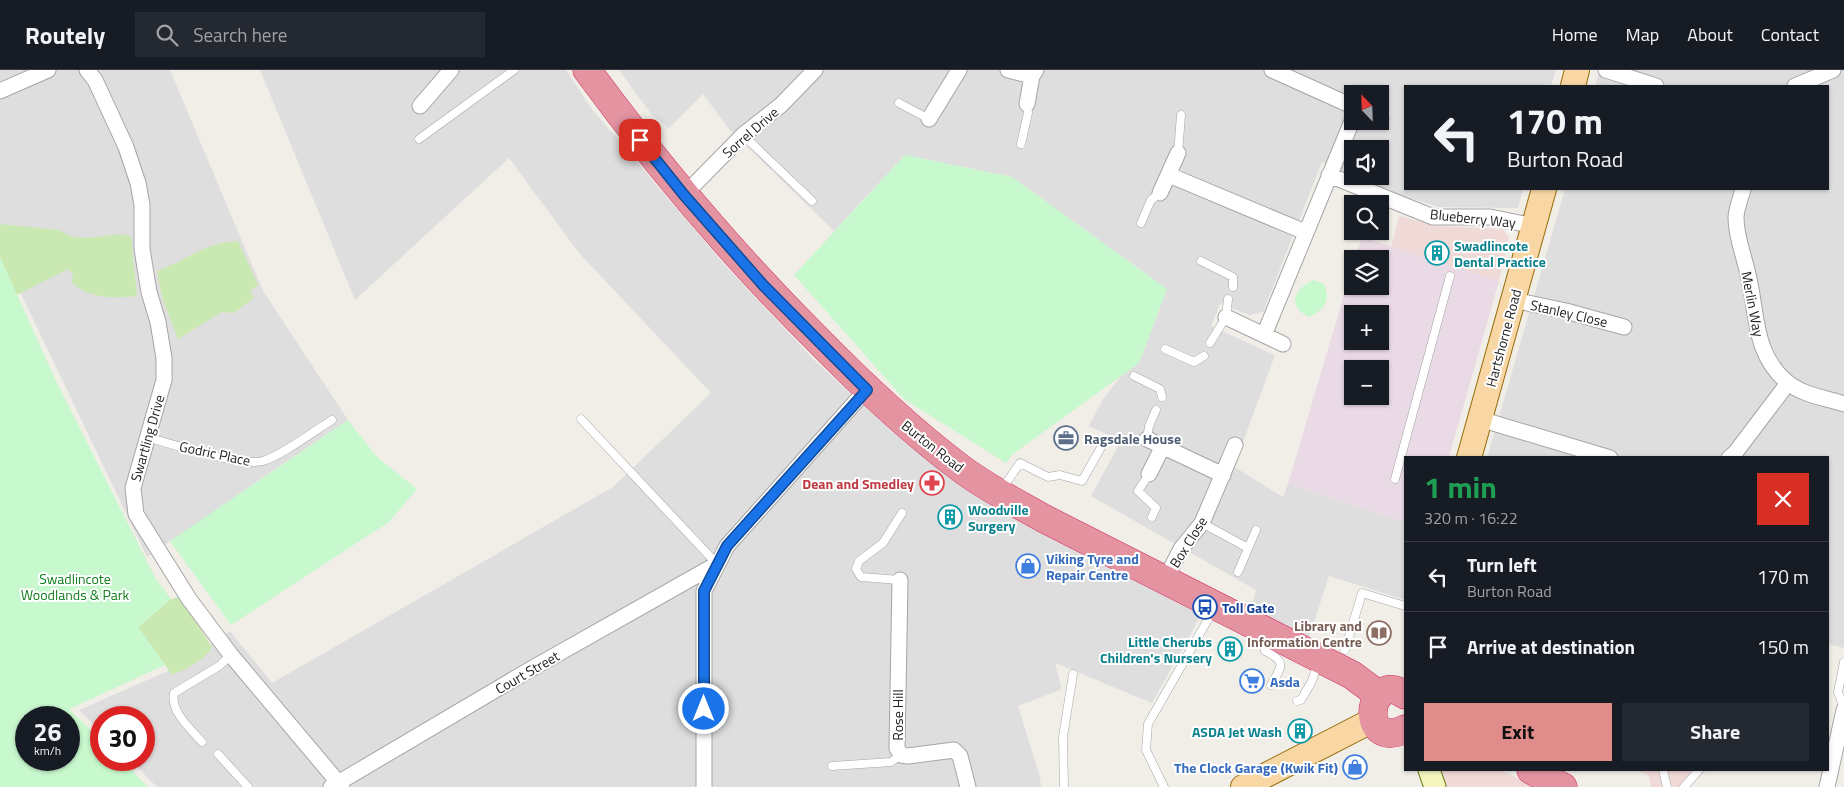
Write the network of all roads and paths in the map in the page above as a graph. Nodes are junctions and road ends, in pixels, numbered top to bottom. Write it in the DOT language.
graph roads {
  1 [pos="48,70"];
  2 [pos="88,70"];
  3 [pos="450,70"];
  4 [pos="514,70"];
  5 [pos="588,70"];
  6 [pos="815,70"];
  7 [pos="959,70"];
  8 [pos="1008,70"];
  9 [pos="1272,70"];
  10 [pos="1577,70"];
  11 [pos="1606,70"];
  12 [pos="1832,70"];
  13 [pos="1034,73"];
  14 [pos="1573,85"];
  15 [pos="1653,85"];
  16 [pos="1797,85"];
  17 [pos="0,92"];
  18 [pos="1344,102"];
  19 [pos="899,103"];
  20 [pos="1028,104"];
  21 [pos="420,106"];
  22 [pos="1181,115"];
  23 [pos="929,119"];
  24 [pos="1348,130"];
  25 [pos="742,135"];
  26 [pos="419,139"];
  27 [pos="1022,144"];
  28 [pos="1178,153"];
  29 [pos="1169,175"];
  30 [pos="1329,175"];
  31 [pos="1544,190"];
  32 [pos="1743,190"];
  33 [pos="1160,192"];
  34 [pos="684,195"];
  35 [pos="812,201"];
  36 [pos="1141,223"];
  37 [pos="1534,226"];
  38 [pos="1305,232"];
  39 [pos="1201,261"];
  40 [pos="1450,276"];
  41 [pos="1233,287"];
  42 [pos="1228,299"];
  43 [pos="1513,300"];
  44 [pos="1226,317"];
  45 [pos="1624,327"];
  46 [pos="1264,335"];
  47 [pos="1210,343"];
  48 [pos="1283,344"];
  49 [pos="1165,349"];
  50 [pos="1204,356"];
  51 [pos="1134,376"];
  52 [pos="1788,383"];
  53 [pos="867,390"];
  54 [pos="1162,398"];
  55 [pos="1844,404"];
  56 [pos="1156,410"];
  57 [pos="581,419"];
  58 [pos="1480,419"];
  59 [pos="332,420"];
  60 [pos="147,437"];
  61 [pos="1147,439"];
  62 [pos="1104,442"];
  63 [pos="1235,446"];
  64 [pos="1162,448"];
  65 [pos="1401,455"];
  66 [pos="1404,456"];
  67 [pos="1470,456"];
  68 [pos="1603,456"];
  69 [pos="1732,456"];
  70 [pos="1149,474"];
  71 [pos="1223,475"];
  72 [pos="1395,479"];
  73 [pos="998,493"];
  74 [pos="902,513"];
  75 [pos="1152,517"];
  76 [pos="1202,523"];
  77 [pos="1256,530"];
  78 [pos="1248,548"];
  79 [pos="717,564"];
  80 [pos="1238,572"];
  81 [pos="900,580"];
  82 [pos="1165,580"];
  83 [pos="1216,605"];
  84 [pos="1404,606"];
  85 [pos="1267,632"];
  86 [pos="1345,650"];
  87 [pos="231,654"];
  88 [pos="1320,659"];
  89 [pos="1844,662"];
  90 [pos="1073,674"];
  91 [pos="1271,685"];
  92 [pos="1393,697"];
  93 [pos="1297,701"];
  94 [pos="1844,709"];
  95 [pos="1404,730"];
  96 [pos="202,742"];
  97 [pos="218,754"];
  98 [pos="901,755"];
  99 [pos="832,766"];
  100 [pos="1429,771"];
  101 [pos="1532,771"];
  102 [pos="1662,771"];
  103 [pos="1698,771"];
  104 [pos="337,786"];
  105 [pos="248,787"];
  106 [pos="704,787"];
  107 [pos="968,787"];
  108 [pos="1064,787"];
  109 [pos="1164,787"];
  110 [pos="1243,787"];
  111 [pos="1435,787"];
  112 [pos="1563,787"];
  113 [pos="1667,787"];
  114 [pos="1684,787"];
  115 [pos="1827,787"];
  1 -- 17 [label="street"];
  2 -- 60 [label="street, Swartling Drive"];
  3 -- 21 [label="street"];
  4 -- 26 [label="lane"];
  5 -- 34 [label="highway, Burton Road"];
  6 -- 25 [label="street, Sorrel Drive"];
  7 -- 23 [label="street"];
  8 -- 13 [label="street"];
  9 -- 18 [label="street"];
  10 -- 14 [label="main road"];
  11 -- 15 [label="street"];
  12 -- 16 [label="street"];
  13 -- 20 [label="street"];
  19 -- 23 [label="lane"];
  20 -- 27 [label="lane"];
  22 -- 28 [label="lane"];
  24 -- 30 [label="street"];
  25 -- 34 [label="street, Sorrel Drive"];
  25 -- 35 [label="lane"];
  28 -- 29 [label="street"];
  29 -- 33 [label="street"];
  29 -- 38 [label="street"];
  30 -- 37 [label="street, Blueberry Way"];
  30 -- 38 [label="street"];
  31 -- 37 [label="main road, Hartshorne Road"];
  32 -- 52 [label="street, Merlin Way"];
  33 -- 36 [label="lane"];
  34 -- 53 [label="highway, Burton Road"];
  37 -- 43 [label="main road, Hartshorne Road"];
  38 -- 46 [label="street"];
  39 -- 41 [label="lane"];
  40 -- 65 [label="lane"];
  42 -- 44 [label="lane"];
  43 -- 45 [label="street, Stanley Close"];
  43 -- 58 [label="main road, Hartshorne Road"];
  44 -- 46 [label="street"];
  44 -- 47 [label="lane"];
  46 -- 48 [label="street"];
  49 -- 50 [label="lane"];
  51 -- 54 [label="lane"];
  52 -- 55 [label="street, Merlin Way"];
  52 -- 69 [label="street"];
  53 -- 73 [label="highway, Burton Road"];
  53 -- 79 [label="street"];
  56 -- 61 [label="lane"];
  57 -- 79 [label="lane"];
  58 -- 67 [label="main road, Hartshorne Road"];
  58 -- 68 [label="street"];
  59 -- 60 [label="lane, Godric Place"];
  60 -- 87 [label="street, Swartling Drive"];
  61 -- 64 [label="street"];
  62 -- 73 [label="lane"];
  63 -- 71 [label="street, Box Close"];
  64 -- 70 [label="street"];
  64 -- 71 [label="street"];
  65 -- 66 [label="lane"];
  65 -- 72 [label="lane"];
  70 -- 75 [label="lane"];
  71 -- 76 [label="street, Box Close"];
  73 -- 82 [label="highway, Burton Road"];
  74 -- 81 [label="lane"];
  76 -- 78 [label="lane"];
  76 -- 82 [label="street, Box Close"];
  77 -- 78 [label="lane"];
  78 -- 80 [label="lane"];
  79 -- 104 [label="street, Court Street"];
  79 -- 106 [label="street"];
  81 -- 98 [label="street, Rose Hill"];
  82 -- 83 [label="highway, Burton Road"];
  83 -- 85 [label="highway, Burton Road"];
  83 -- 109 [label="lane"];
  84 -- 86 [label="lane"];
  85 -- 88 [label="highway, Burton Road"];
  85 -- 91 [label="lane"];
  87 -- 96 [label="lane"];
  87 -- 104 [label="street, Swartling Drive"];
  88 -- 92 [label="highway, Burton Road"];
  88 -- 93 [label="lane"];
  89 -- 94 [label="lane"];
  90 -- 108 [label="lane"];
  92 -- 95 [label="highway, Burton Road"];
  92 -- 110 [label="main road"];
  94 -- 115 [label="street"];
  97 -- 105 [label="lane"];
  98 -- 99 [label="lane"];
  98 -- 107 [label="street, Rose Hill"];
  100 -- 111 [label="street"];
  101 -- 112 [label="highway"];
  102 -- 113 [label="lane"];
  103 -- 114 [label="lane"];
}
